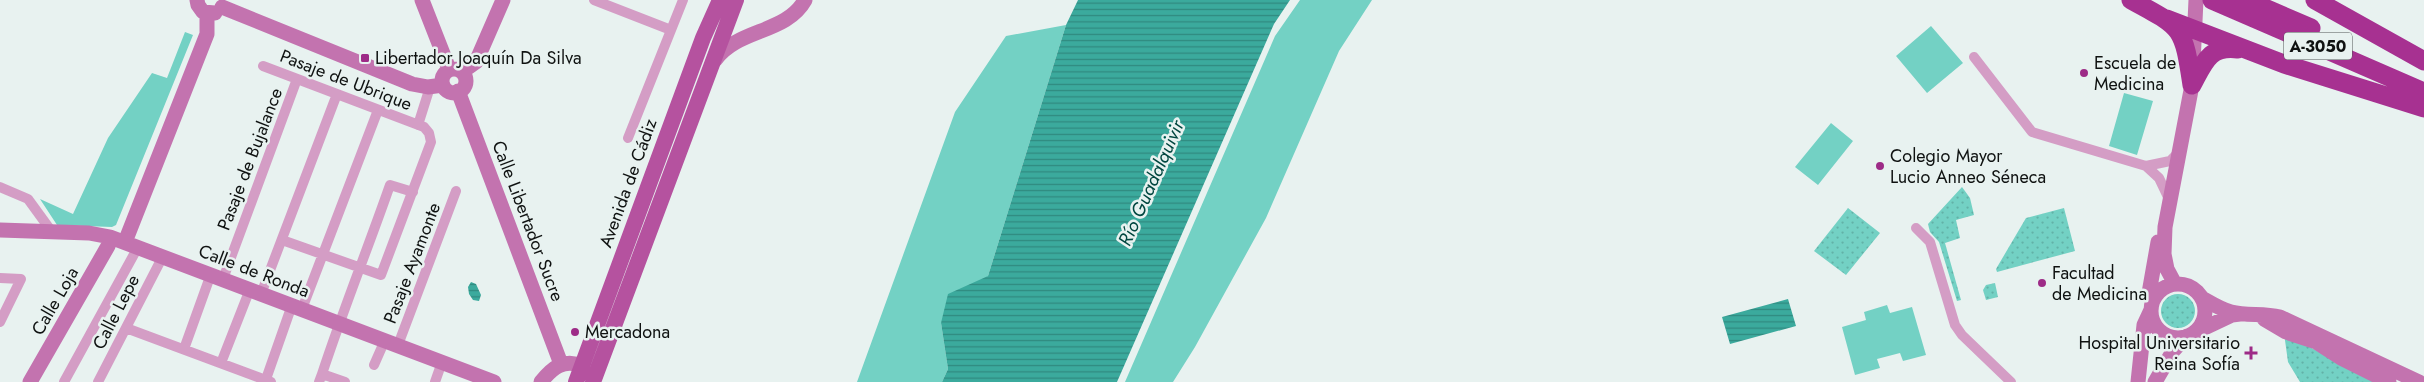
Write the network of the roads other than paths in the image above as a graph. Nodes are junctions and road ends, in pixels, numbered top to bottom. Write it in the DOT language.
graph roads {
  1 [pos="197,0"];
  2 [pos="422,0"];
  3 [pos="503,0"];
  4 [pos="594,0"];
  5 [pos="683,0"];
  6 [pos="720,0"];
  7 [pos="736,0"];
  8 [pos="806,0"];
  9 [pos="2131,0"];
  10 [pos="2196,0"];
  11 [pos="2212,0"];
  12 [pos="2246,0"];
  13 [pos="2315,0"];
  14 [pos="223,4"];
  15 [pos="207,13"];
  16 [pos="2167,19"];
  17 [pos="2195,26"];
  18 [pos="671,30"];
  19 [pos="2244,50"];
  20 [pos="1974,57"];
  21 [pos="2424,61"];
  22 [pos="711,65"];
  23 [pos="263,66"];
  24 [pos="455,71"];
  25 [pos="2424,78"];
  26 [pos="298,79"];
  27 [pos="2192,85"];
  28 [pos="436,86"];
  29 [pos="458,92"];
  30 [pos="2424,92"];
  31 [pos="337,94"];
  32 [pos="2424,108"];
  33 [pos="378,110"];
  34 [pos="418,125"];
  35 [pos="628,138"];
  36 [pos="2179,151"];
  37 [pos="2146,166"];
  38 [pos="0,187"];
  39 [pos="413,192"];
  40 [pos="456,192"];
  41 [pos="2169,201"];
  42 [pos="2165,227"];
  43 [pos="1916,228"];
  44 [pos="0,230"];
  45 [pos="52,232"];
  46 [pos="110,237"];
  47 [pos="282,240"];
  48 [pos="131,244"];
  49 [pos="323,254"];
  50 [pos="163,256"];
  51 [pos="362,268"];
  52 [pos="217,277"];
  53 [pos="0,278"];
  54 [pos="2175,284"];
  55 [pos="256,292"];
  56 [pos="2202,298"];
  57 [pos="2151,306"];
  58 [pos="297,307"];
  59 [pos="2251,314"];
  60 [pos="0,322"];
  61 [pos="339,323"];
  62 [pos="126,328"];
  63 [pos="2192,334"];
  64 [pos="391,343"];
  65 [pos="184,349"];
  66 [pos="442,362"];
  67 [pos="221,363"];
  68 [pos="560,364"];
  69 [pos="374,365"];
  70 [pos="584,374"];
  71 [pos="321,378"];
  72 [pos="267,381"];
  73 [pos="30,382"];
  74 [pos="64,382"];
  75 [pos="98,382"];
  76 [pos="345,382"];
  77 [pos="435,382"];
  78 [pos="494,382"];
  79 [pos="541,382"];
  80 [pos="576,382"];
  81 [pos="593,382"];
  82 [pos="2011,382"];
  83 [pos="2138,382"];
  84 [pos="2155,382"];
  85 [pos="2389,382"];
  86 [pos="2419,382"];
  1 -- 15 [label="main road"];
  2 -- 24 [label="main road"];
  3 -- 24 [label="main road"];
  4 -- 18 [label="street"];
  5 -- 18 [label="street"];
  6 -- 70 [label="main road, Avenida de Cádiz"];
  7 -- 22 [label="main road, Avenida de Cádiz"];
  8 -- 22 [label="main road, Avenida de Cádiz"];
  9 -- 16 [label="highway"];
  10 -- 17 [label="main road"];
  11 -- 30 [label="highway, A-3050"];
  12 -- 25 [label="highway, A-3050"];
  13 -- 21 [label="highway"];
  14 -- 15 [label="main road"];
  14 -- 28 [label="main road"];
  15 -- 48 [label="main road"];
  16 -- 17 [label="highway"];
  16 -- 27 [label="highway"];
  17 -- 19 [label="highway"];
  17 -- 27 [label="main road"];
  18 -- 35 [label="street"];
  19 -- 27 [label="highway"];
  19 -- 32 [label="highway"];
  20 -- 37 [label="street"];
  22 -- 81 [label="main road, Avenida de Cádiz"];
  23 -- 26 [label="street, Pasaje de Ubrique"];
  24 -- 28 [label="main road"];
  24 -- 29 [label="main road"];
  26 -- 31 [label="street, Pasaje de Ubrique"];
  26 -- 52 [label="street, Pasaje de Bujalance"];
  27 -- 36 [label="main road"];
  28 -- 29 [label="main road"];
  28 -- 34 [label="street, Pasaje de Ubrique"];
  29 -- 68 [label="main road, Calle Libertador Sucre"];
  31 -- 33 [label="street, Pasaje de Ubrique"];
  31 -- 47 [label="street"];
  33 -- 34 [label="street, Pasaje de Ubrique"];
  33 -- 49 [label="street"];
  34 -- 39 [label="street, Pasaje de Ubrique"];
  36 -- 37 [label="street"];
  36 -- 41 [label="main road"];
  37 -- 41 [label="street"];
  38 -- 45 [label="street"];
  39 -- 51 [label="street, Pasaje de Ubrique"];
  39 -- 51 [label="street"];
  40 -- 64 [label="street, Pasaje Ayamonte"];
  41 -- 42 [label="main road"];
  42 -- 54 [label="main road"];
  42 -- 57 [label="main road"];
  43 -- 82 [label="street"];
  44 -- 45 [label="main road, Calle de Ronda"];
  45 -- 46 [label="main road, Calle de Ronda"];
  46 -- 48 [label="main road, Calle de Ronda"];
  46 -- 73 [label="main road, Calle Loja"];
  47 -- 49 [label="street"];
  47 -- 55 [label="street"];
  48 -- 50 [label="main road, Calle de Ronda"];
  48 -- 74 [label="street"];
  49 -- 51 [label="street"];
  49 -- 58 [label="street"];
  50 -- 52 [label="main road, Calle de Ronda"];
  50 -- 62 [label="street, Calle Lepe"];
  51 -- 61 [label="street"];
  52 -- 55 [label="main road, Calle de Ronda"];
  52 -- 65 [label="street, Pasaje de Bujalance"];
  53 -- 60 [label="street"];
  54 -- 56 [label="main road"];
  54 -- 57 [label="main road"];
  55 -- 58 [label="main road, Calle de Ronda"];
  55 -- 67 [label="street"];
  56 -- 59 [label="main road"];
  56 -- 63 [label="main road"];
  57 -- 63 [label="main road"];
  57 -- 83 [label="main road"];
  58 -- 61 [label="main road, Calle de Ronda"];
  58 -- 72 [label="street"];
  59 -- 63 [label="main road"];
  59 -- 85 [label="main road"];
  59 -- 86 [label="main road"];
  61 -- 64 [label="main road, Calle de Ronda"];
  61 -- 71 [label="street"];
  62 -- 65 [label="street"];
  62 -- 75 [label="street, Calle Lepe"];
  63 -- 84 [label="main road"];
  64 -- 66 [label="main road, Calle de Ronda"];
  64 -- 69 [label="street"];
  65 -- 67 [label="street"];
  66 -- 77 [label="street"];
  66 -- 78 [label="main road, Calle de Ronda"];
  67 -- 72 [label="street"];
  68 -- 70 [label="main road"];
  68 -- 79 [label="main road"];
  70 -- 80 [label="main road, Avenida de Cádiz"];
  71 -- 76 [label="street"];
}
